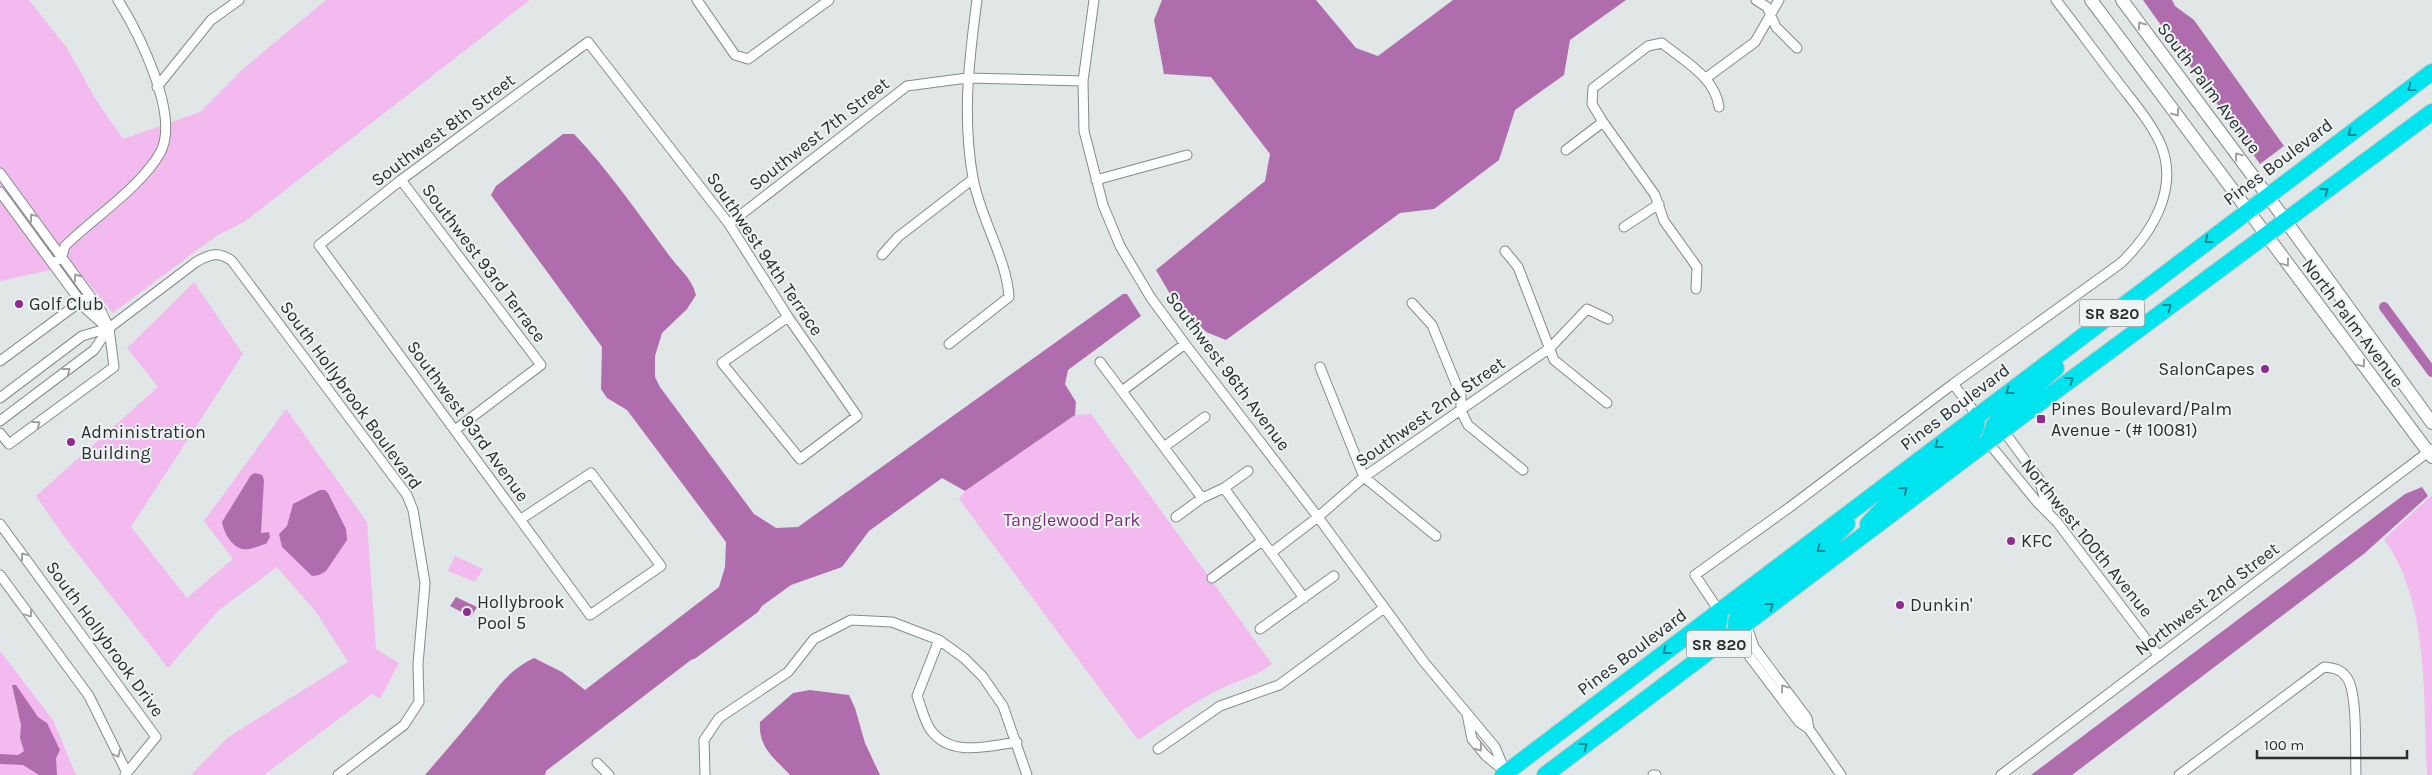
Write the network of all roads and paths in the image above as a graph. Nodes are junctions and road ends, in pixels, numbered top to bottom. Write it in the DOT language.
graph roads {
  1 [pos="118,0"];
  2 [pos="239,0"];
  3 [pos="697,0"];
  4 [pos="830,0"];
  5 [pos="976,0"];
  6 [pos="1094,0"];
  7 [pos="1756,0"];
  8 [pos="1779,0"];
  9 [pos="2056,0"];
  10 [pos="2090,0"];
  11 [pos="2122,0"];
  12 [pos="1770,14"];
  13 [pos="588,42"];
  14 [pos="1797,48"];
  15 [pos="2432,72"];
  16 [pos="967,78"];
  17 [pos="1706,78"];
  18 [pos="1084,80"];
  19 [pos="157,87"];
  20 [pos="1718,107"];
  21 [pos="2432,112"];
  22 [pos="1603,122"];
  23 [pos="1566,150"];
  24 [pos="1187,155"];
  25 [pos="0,173"];
  26 [pos="973,179"];
  27 [pos="401,180"];
  28 [pos="1096,180"];
  29 [pos="0,192"];
  30 [pos="2268,195"];
  31 [pos="1659,204"];
  32 [pos="2247,210"];
  33 [pos="2286,220"];
  34 [pos="729,224"];
  35 [pos="1624,227"];
  36 [pos="2265,235"];
  37 [pos="319,245"];
  38 [pos="1505,251"];
  39 [pos="882,255"];
  40 [pos="62,256"];
  41 [pos="53,264"];
  42 [pos="1696,290"];
  43 [pos="90,295"];
  44 [pos="81,302"];
  45 [pos="1412,303"];
  46 [pos="788,317"];
  47 [pos="1608,319"];
  48 [pos="2103,320"];
  49 [pos="109,328"];
  50 [pos="949,344"];
  51 [pos="1185,344"];
  52 [pos="1550,348"];
  53 [pos="0,362"];
  54 [pos="1100,362"];
  55 [pos="1320,368"];
  56 [pos="1953,384"];
  57 [pos="1122,391"];
  58 [pos="0,398"];
  59 [pos="1607,403"];
  60 [pos="1461,411"];
  61 [pos="1977,415"];
  62 [pos="1205,418"];
  63 [pos="0,421"];
  64 [pos="2432,423"];
  65 [pos="455,430"];
  66 [pos="2003,430"];
  67 [pos="0,433"];
  68 [pos="1988,442"];
  69 [pos="1164,447"];
  70 [pos="2431,453"];
  71 [pos="1523,470"];
  72 [pos="1248,471"];
  73 [pos="1364,477"];
  74 [pos="1224,488"];
  75 [pos="1879,490"];
  76 [pos="1202,498"];
  77 [pos="2048,513"];
  78 [pos="1176,517"];
  79 [pos="1318,517"];
  80 [pos="521,519"];
  81 [pos="0,524"];
  82 [pos="1436,536"];
  83 [pos="1860,539"];
  84 [pos="1262,542"];
  85 [pos="1271,553"];
  86 [pos="0,575"];
  87 [pos="1334,576"];
  88 [pos="1212,578"];
  89 [pos="1304,598"];
  90 [pos="1384,608"];
  91 [pos="1719,610"];
  92 [pos="1741,627"];
  93 [pos="1260,629"];
  94 [pos="939,640"];
  95 [pos="2159,656"];
  96 [pos="1631,710"];
  97 [pos="1017,742"];
  98 [pos="1158,749"];
  99 [pos="598,763"];
  100 [pos="126,774"];
  101 [pos="1506,774"];
  102 [pos="338,775"];
  103 [pos="609,775"];
  104 [pos="705,775"];
  105 [pos="1027,775"];
  106 [pos="1545,775"];
  107 [pos="1841,775"];
  108 [pos="2001,775"];
  109 [pos="2179,775"];
  110 [pos="2356,775"];
  1 -- 19 [label="street"];
  2 -- 19 [label="street"];
  3 -- 4 [label="street"];
  5 -- 16 [label="street"];
  6 -- 18 [label="street, Southwest 96th Avenue"];
  7 -- 12 [label="street"];
  8 -- 12 [label="street"];
  9 -- 56 [label="street"];
  10 -- 32 [label="main road, one-way"];
  30 -- 11 [label="main road, South Palm Avenue, one-way"];
  12 -- 14 [label="street"];
  12 -- 17 [label="street"];
  13 -- 27 [label="street, Southwest 8th Street"];
  13 -- 34 [label="street, Southwest 94th Terrace"];
  15 -- 30 [label="highway, Pines Boulevard / SR 820, one-way"];
  16 -- 18 [label="street, Southwest 7th Street"];
  16 -- 26 [label="street"];
  16 -- 34 [label="street, Southwest 7th Street"];
  17 -- 20 [label="street"];
  17 -- 22 [label="street"];
  18 -- 28 [label="street, Southwest 96th Avenue"];
  19 -- 40 [label="street"];
  33 -- 21 [label="highway, SR 820, one-way"];
  22 -- 23 [label="street"];
  22 -- 31 [label="street"];
  24 -- 28 [label="street"];
  40 -- 25 [label="street, one-way"];
  26 -- 39 [label="street"];
  26 -- 50 [label="street"];
  27 -- 37 [label="street, Southwest 8th Street"];
  27 -- 65 [label="street, Southwest 93rd Terrace"];
  28 -- 51 [label="street, Southwest 96th Avenue"];
  29 -- 41 [label="street"];
  30 -- 32 [label="highway, Pines Boulevard / SR 820"];
  30 -- 33 [label="main road, South Palm Avenue"];
  31 -- 35 [label="street"];
  31 -- 42 [label="street"];
  32 -- 36 [label="main road, North Palm Avenue"];
  32 -- 48 [label="highway, Pines Boulevard / SR 820, one-way"];
  33 -- 36 [label="highway, SR 820"];
  33 -- 64 [label="main road, North Palm Avenue"];
  34 -- 46 [label="street, Southwest 94th Terrace"];
  66 -- 36 [label="highway, SR 820, one-way"];
  36 -- 70 [label="main road, North Palm Avenue, one-way"];
  37 -- 65 [label="street, Southwest 93rd Avenue"];
  38 -- 52 [label="street"];
  40 -- 41 [label="street"];
  43 -- 40 [label="street, one-way"];
  41 -- 44 [label="street"];
  43 -- 44 [label="street"];
  43 -- 49 [label="street"];
  44 -- 49 [label="street"];
  44 -- 53 [label="street"];
  45 -- 60 [label="street"];
  46 -- 46 [label="street, Southwest 94th Terrace"];
  47 -- 52 [label="street, Southwest 2nd Street"];
  48 -- 61 [label="highway, Pines Boulevard / SR 820, one-way"];
  48 -- 68 [label="highway"];
  49 -- 58 [label="street"];
  63 -- 49 [label="street, one-way"];
  67 -- 49 [label="street, one-way"];
  49 -- 102 [label="street, South Hollybrook Boulevard"];
  51 -- 57 [label="street"];
  51 -- 79 [label="street, Southwest 96th Avenue"];
  52 -- 59 [label="street"];
  52 -- 60 [label="street, Southwest 2nd Street"];
  54 -- 57 [label="street"];
  55 -- 73 [label="street"];
  56 -- 61 [label="street"];
  56 -- 91 [label="street"];
  57 -- 69 [label="street"];
  60 -- 71 [label="street"];
  60 -- 73 [label="street, Southwest 2nd Street"];
  61 -- 75 [label="highway, Pines Boulevard / SR 820, one-way"];
  83 -- 61 [label="highway, one-way"];
  62 -- 69 [label="street"];
  65 -- 80 [label="street, Southwest 93rd Avenue"];
  66 -- 68 [label="highway, SR 820"];
  66 -- 77 [label="street"];
  68 -- 77 [label="street, Northwest 100th Avenue"];
  68 -- 83 [label="highway, SR 820"];
  69 -- 76 [label="street"];
  70 -- 95 [label="street, Northwest 2nd Street"];
  72 -- 74 [label="street"];
  73 -- 79 [label="street, Southwest 2nd Street"];
  73 -- 82 [label="street"];
  74 -- 76 [label="street"];
  74 -- 84 [label="street"];
  75 -- 91 [label="highway, Pines Boulevard / SR 820"];
  75 -- 92 [label="highway, one-way"];
  76 -- 78 [label="street"];
  77 -- 95 [label="street, Northwest 100th Avenue"];
  79 -- 85 [label="street, Southwest 2nd Street"];
  79 -- 90 [label="street, Southwest 96th Avenue"];
  80 -- 80 [label="street, Southwest 93rd Avenue"];
  100 -- 81 [label="street, South Hollybrook Drive, one-way"];
  92 -- 83 [label="highway, SR 820, one-way"];
  84 -- 85 [label="street"];
  84 -- 88 [label="street"];
  85 -- 89 [label="street"];
  86 -- 100 [label="street, South Hollybrook Drive, one-way"];
  87 -- 89 [label="street"];
  89 -- 93 [label="street"];
  90 -- 98 [label="street"];
  90 -- 101 [label="street, Southwest 96th Avenue"];
  91 -- 96 [label="highway"];
  91 -- 101 [label="highway, Pines Boulevard / SR 820, one-way"];
  92 -- 96 [label="highway, SR 820"];
  92 -- 107 [label="street"];
  94 -- 97 [label="street"];
  94 -- 97 [label="street"];
  94 -- 104 [label="street"];
  95 -- 108 [label="street, Northwest 2nd Street"];
  106 -- 96 [label="highway, SR 820, one-way"];
  97 -- 105 [label="street"];
  99 -- 103 [label="street"];
  109 -- 110 [label="street"];
}
